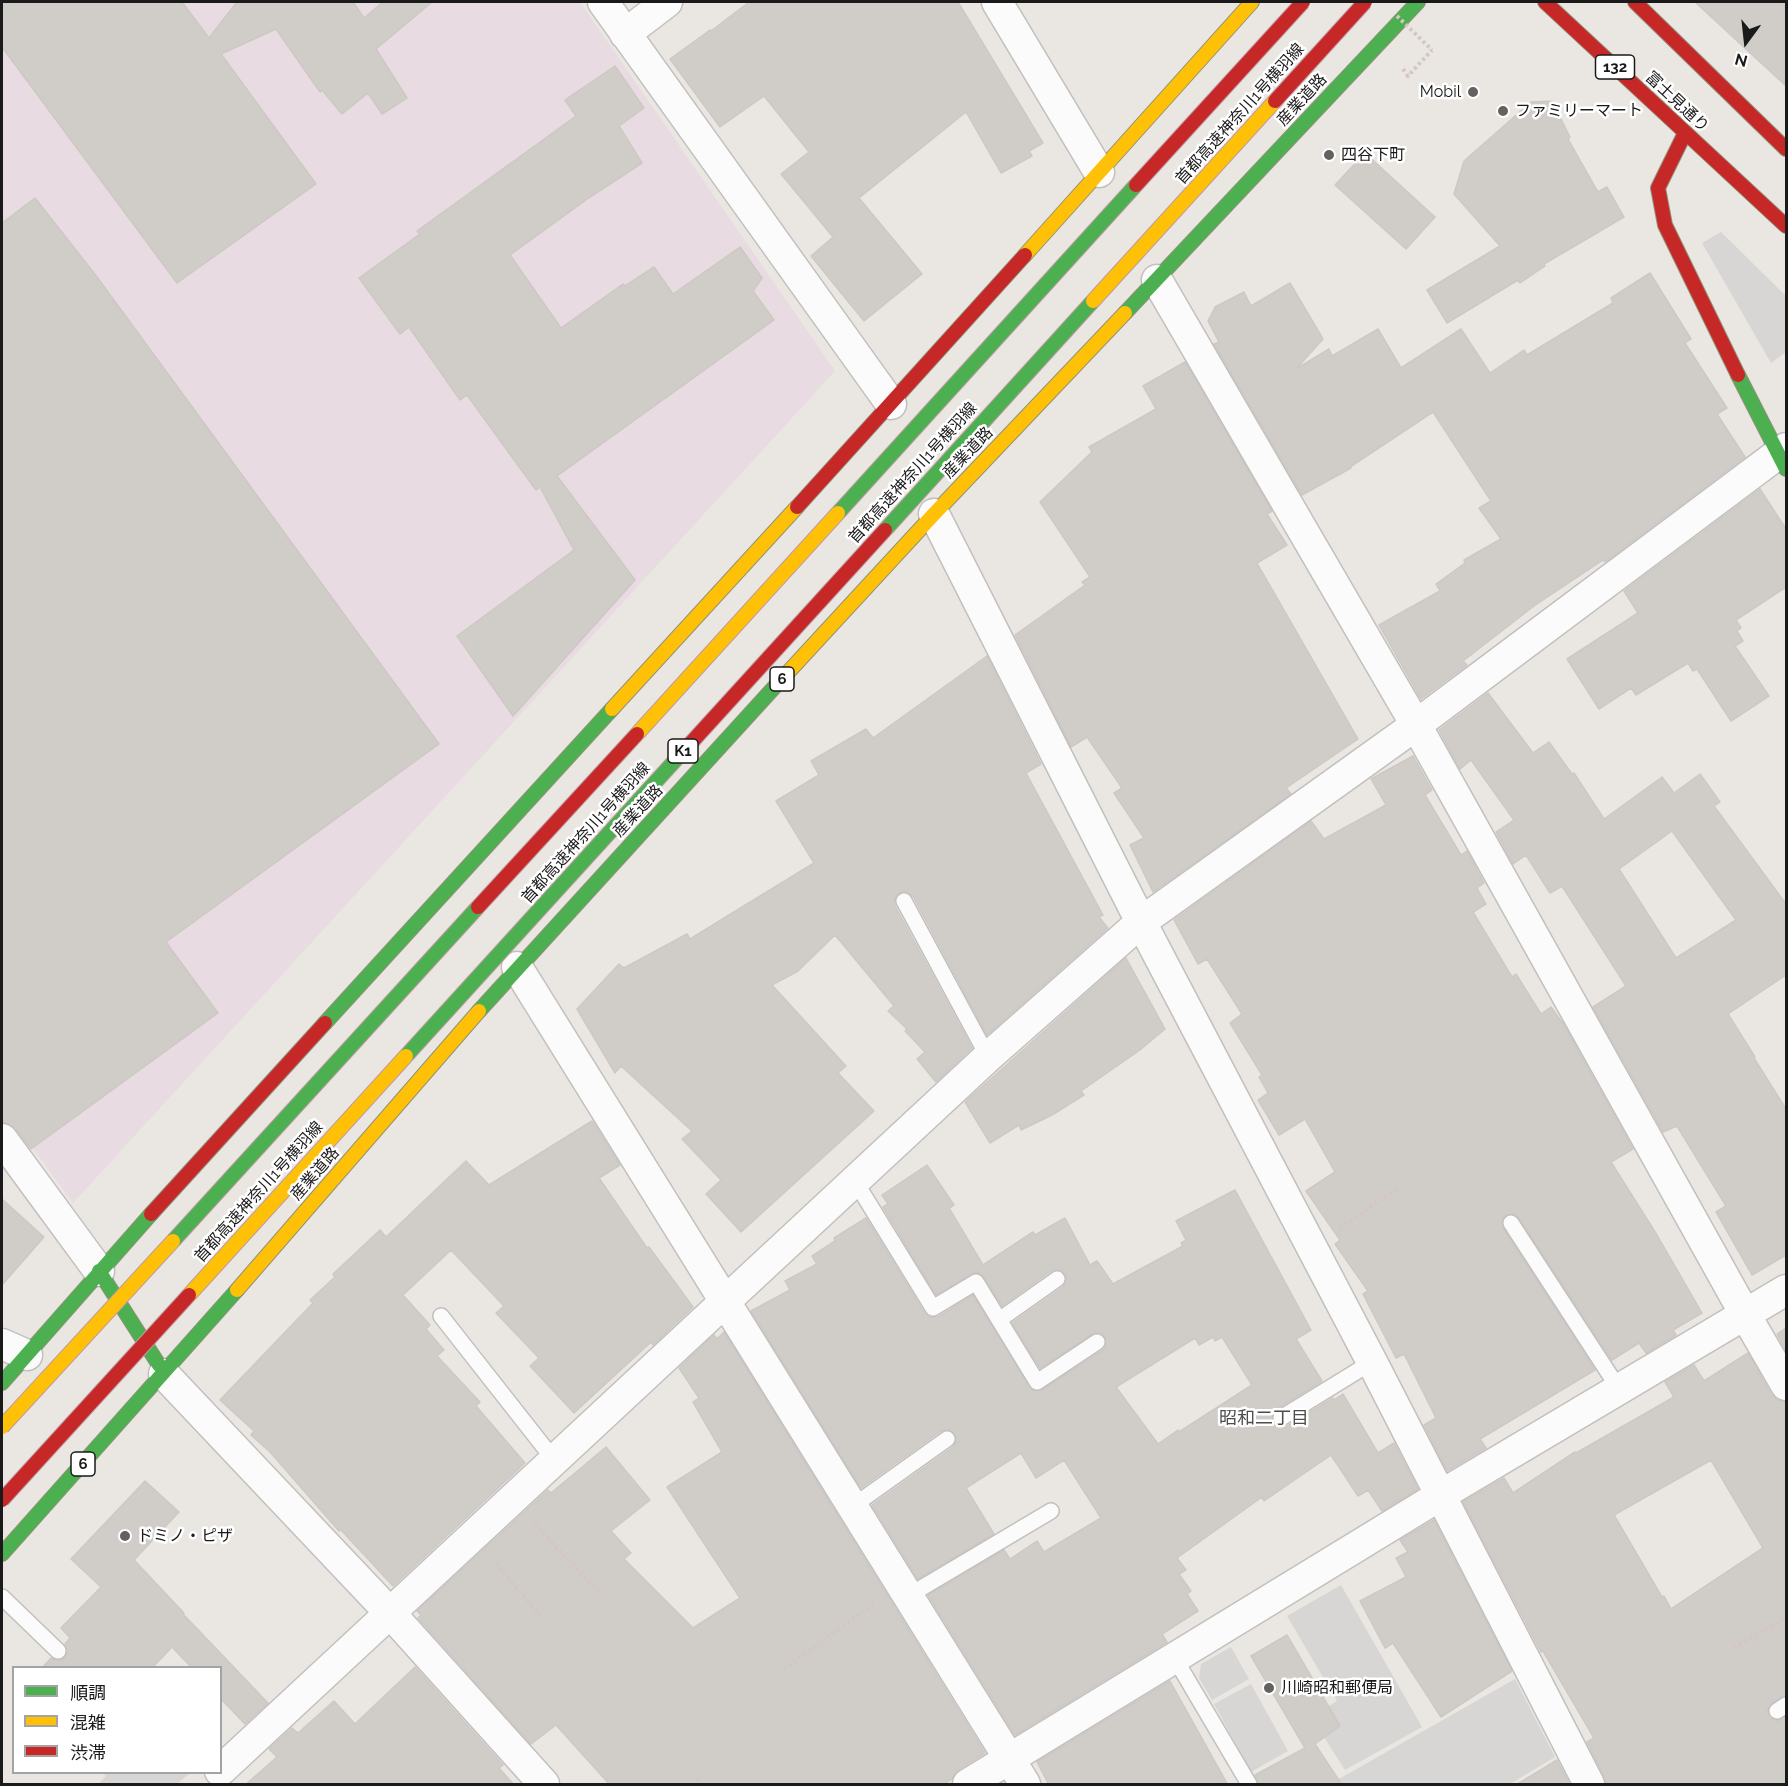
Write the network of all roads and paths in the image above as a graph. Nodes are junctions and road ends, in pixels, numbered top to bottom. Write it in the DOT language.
graph roads {
  1 [pos="603,2"];
  2 [pos="667,2"];
  3 [pos="997,2"];
  4 [pos="1252,2"];
  5 [pos="1303,2"];
  6 [pos="1365,2"];
  7 [pos="1418,2"];
  8 [pos="1545,2"];
  9 [pos="1635,2"];
  10 [pos="1390,10"];
  11 [pos="625,34"];
  12 [pos="1432,50"];
  13 [pos="1685,133"];
  14 [pos="1786,149"];
  15 [pos="1099,172"];
  16 [pos="1786,226"];
  17 [pos="1157,280"];
  18 [pos="891,404"];
  19 [pos="1784,457"];
  20 [pos="934,514"];
  21 [pos="1416,724"];
  22 [pos="903,901"];
  23 [pos="1141,922"];
  24 [pos="518,967"];
  25 [pos="988,1057"];
  26 [pos="2,1139"];
  27 [pos="855,1181"];
  28 [pos="1399,1188"];
  29 [pos="1511,1223"];
  30 [pos="1312,1247"];
  31 [pos="99,1271"];
  32 [pos="1057,1279"];
  33 [pos="1786,1290"];
  34 [pos="726,1302"];
  35 [pos="441,1316"];
  36 [pos="1746,1316"];
  37 [pos="999,1320"];
  38 [pos="1097,1342"];
  39 [pos="14,1349"];
  40 [pos="1372,1362"];
  41 [pos="164,1374"];
  42 [pos="2,1383"];
  43 [pos="1786,1385"];
  44 [pos="1619,1389"];
  45 [pos="1281,1418"];
  46 [pos="2,1427"];
  47 [pos="947,1439"];
  48 [pos="555,1461"];
  49 [pos="1441,1494"];
  50 [pos="2,1500"];
  51 [pos="513,1500"];
  52 [pos="853,1506"];
  53 [pos="1051,1511"];
  54 [pos="474,1537"];
  55 [pos="2,1554"];
  56 [pos="905,1590"];
  57 [pos="600,1594"];
  58 [pos="2,1597"];
  59 [pos="391,1614"];
  60 [pos="540,1616"];
  61 [pos="1786,1617"];
  62 [pos="1734,1648"];
  63 [pos="58,1651"];
  64 [pos="1174,1657"];
  65 [pos="784,1669"];
  66 [pos="1009,1759"];
  67 [pos="222,1770"];
  68 [pos="218,1774"];
  69 [pos="697,1778"];
  70 [pos="206,1785"];
  71 [pos="544,1785"];
  72 [pos="702,1785"];
  73 [pos="968,1785"];
  74 [pos="1024,1785"];
  75 [pos="1249,1785"];
  76 [pos="1589,1785"];
  1 -- 11 [label="street"];
  2 -- 11 [label="street"];
  3 -- 15 [label="street"];
  4 -- 15 [label="main road"];
  5 -- 46 [label="main road, 首都高速神奈川1号横羽線, bridge"];
  6 -- 50 [label="main road, 首都高速神奈川1号横羽線 / K1, bridge"];
  7 -- 17 [label="main road, 産業道路 / 6"];
  8 -- 13 [label="main road, 富士見通り / 132"];
  9 -- 14 [label="main road"];
  10 -- 12 [label="path, bridge"];
  11 -- 18 [label="street"];
  13 -- 16 [label="main road, 富士見通り / 132"];
  13 -- 19 [label="main road"];
  15 -- 18 [label="main road"];
  17 -- 20 [label="main road, 産業道路 / 6"];
  17 -- 21 [label="street"];
  18 -- 31 [label="main road"];
  19 -- 21 [label="street"];
  20 -- 23 [label="street"];
  20 -- 24 [label="main road, 産業道路 / 6"];
  21 -- 23 [label="street"];
  21 -- 36 [label="street"];
  22 -- 25 [label="lane"];
  23 -- 25 [label="street"];
  23 -- 30 [label="street"];
  24 -- 34 [label="street"];
  24 -- 41 [label="main road, 産業道路 / 6"];
  25 -- 27 [label="street"];
  26 -- 31 [label="street"];
  27 -- 34 [label="street"];
  27 -- 37 [label="lane"];
  28 -- 30 [label="path"];
  29 -- 44 [label="lane"];
  30 -- 40 [label="street"];
  31 -- 39 [label="main road"];
  31 -- 41 [label="main road"];
  32 -- 37 [label="lane"];
  33 -- 36 [label="street"];
  34 -- 48 [label="street"];
  34 -- 52 [label="street"];
  35 -- 48 [label="lane"];
  36 -- 43 [label="street"];
  36 -- 44 [label="street"];
  37 -- 38 [label="lane"];
  39 -- 42 [label="main road"];
  40 -- 45 [label="lane"];
  40 -- 49 [label="street"];
  41 -- 55 [label="main road, 産業道路 / 6"];
  41 -- 59 [label="street"];
  44 -- 49 [label="street"];
  47 -- 52 [label="lane"];
  48 -- 51 [label="street"];
  49 -- 64 [label="street"];
  49 -- 76 [label="street"];
  51 -- 54 [label="street"];
  51 -- 57 [label="path"];
  52 -- 56 [label="street"];
  53 -- 56 [label="lane"];
  54 -- 59 [label="street"];
  54 -- 60 [label="path"];
  56 -- 65 [label="path"];
  56 -- 66 [label="street"];
  58 -- 63 [label="lane"];
  59 -- 67 [label="street"];
  59 -- 71 [label="street"];
  61 -- 62 [label="path"];
  64 -- 66 [label="street"];
  64 -- 75 [label="lane"];
  66 -- 73 [label="street"];
  66 -- 74 [label="street"];
  68 -- 70 [label="street"];
  69 -- 72 [label="path"];
}
